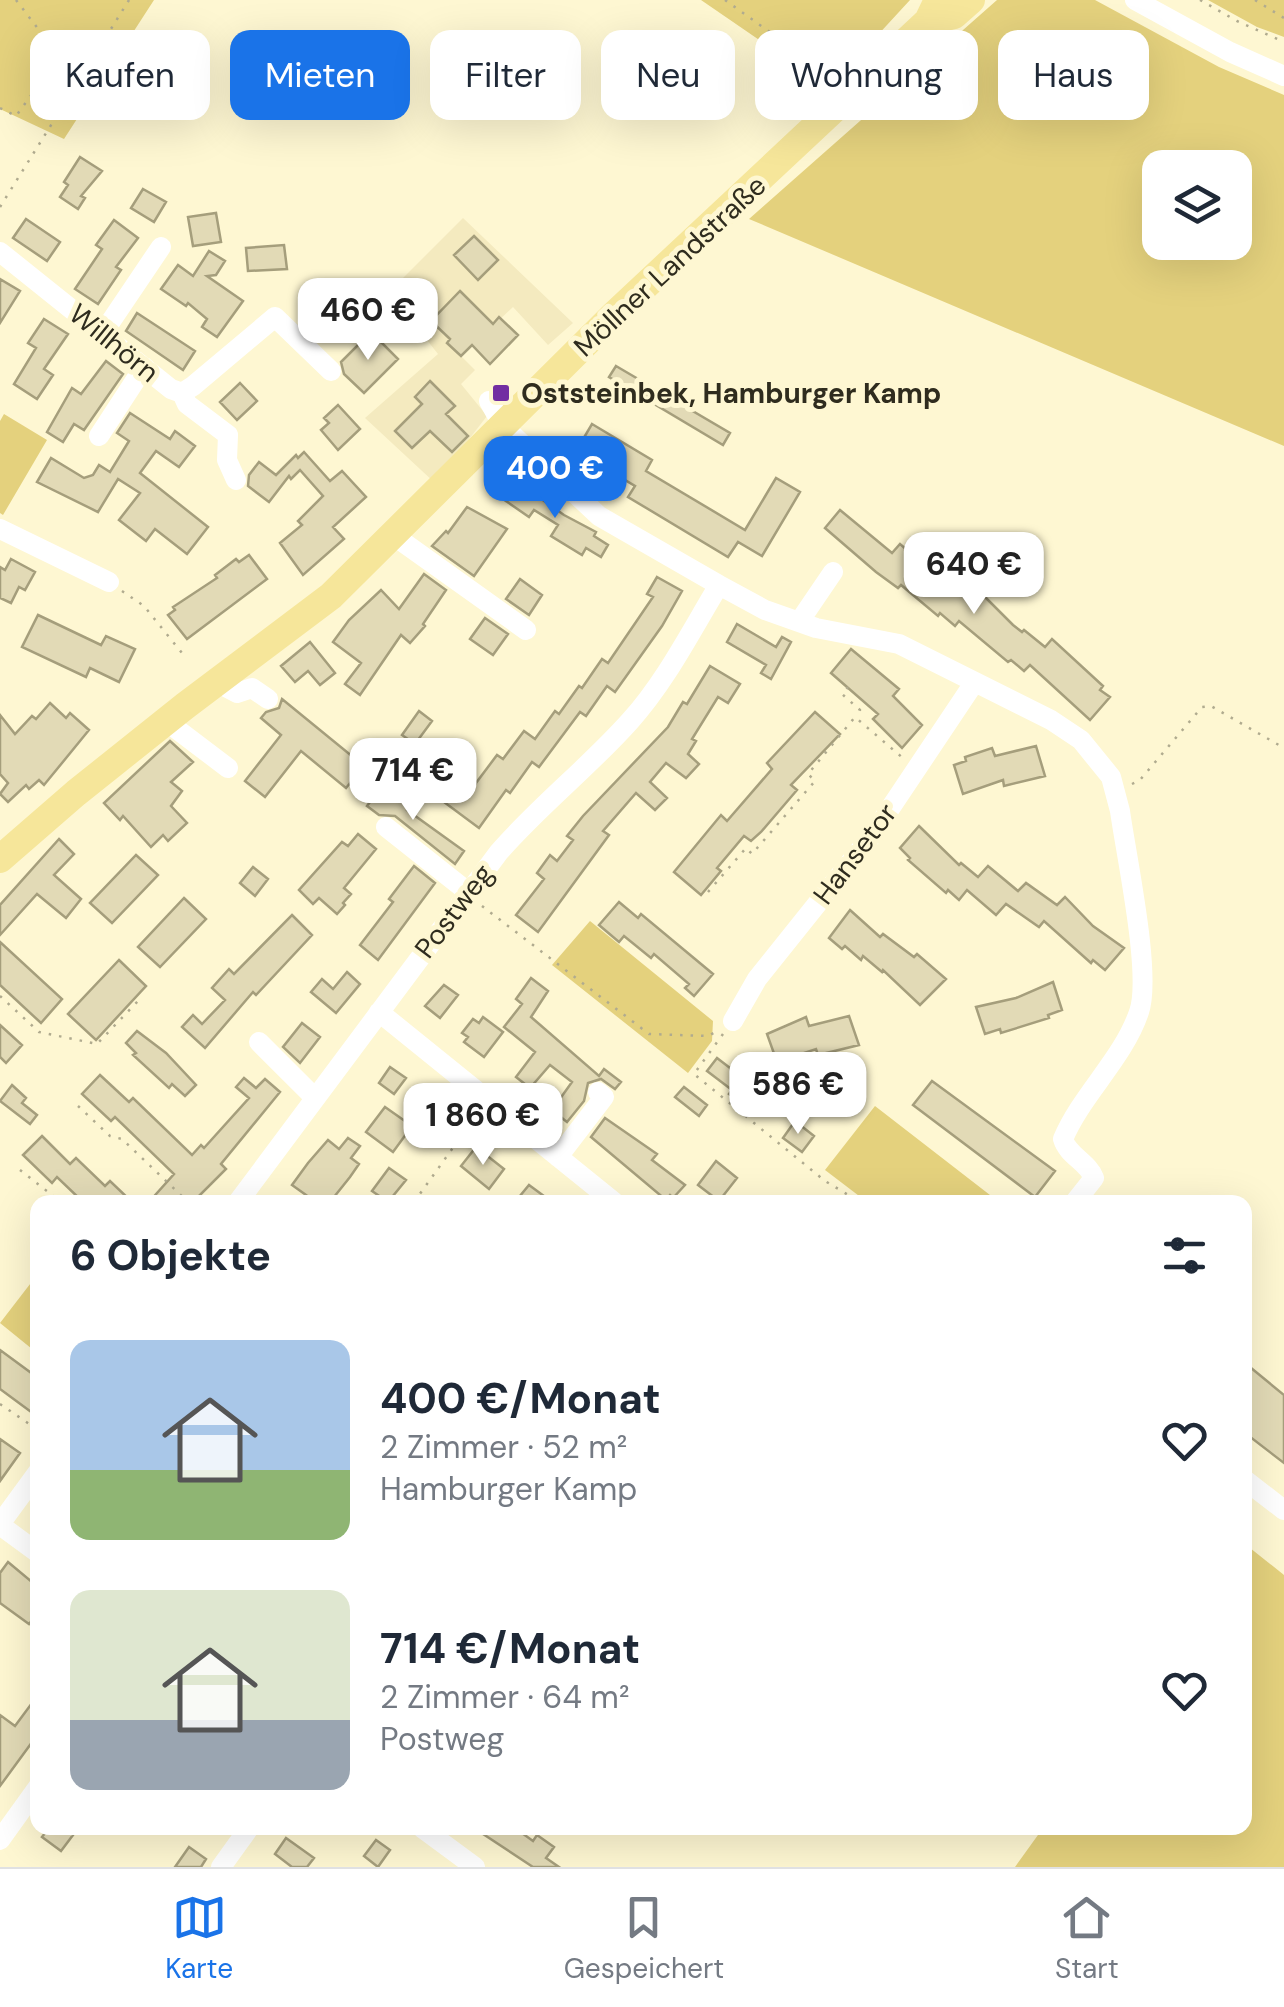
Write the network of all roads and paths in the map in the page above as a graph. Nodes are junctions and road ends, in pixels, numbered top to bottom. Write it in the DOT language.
graph roads {
  1 [pos="16,0"];
  2 [pos="129,0"];
  3 [pos="725,0"];
  4 [pos="971,0"];
  5 [pos="1135,0"];
  6 [pos="1200,0"];
  7 [pos="1255,0"];
  8 [pos="933,11"];
  9 [pos="1284,18"];
  10 [pos="39,30"];
  11 [pos="111,30"];
  12 [pos="767,30"];
  13 [pos="914,30"];
  14 [pos="1284,42"];
  15 [pos="1284,76"];
  16 [pos="30,97"];
  17 [pos="0,108"];
  18 [pos="55,120"];
  19 [pos="823,120"];
  20 [pos="0,208"];
  21 [pos="162,247"];
  22 [pos="0,252"];
  23 [pos="102,334"];
  24 [pos="144,367"];
  25 [pos="330,371"];
  26 [pos="182,393"];
  27 [pos="489,401"];
  28 [pos="504,426"];
  29 [pos="100,436"];
  30 [pos="236,480"];
  31 [pos="0,529"];
  32 [pos="393,535"];
  33 [pos="833,572"];
  34 [pos="109,582"];
  35 [pos="719,585"];
  36 [pos="798,622"];
  37 [pos="526,630"];
  38 [pos="186,658"];
  39 [pos="216,682"];
  40 [pos="974,682"];
  41 [pos="848,688"];
  42 [pos="268,699"];
  43 [pos="866,703"];
  44 [pos="860,710"];
  45 [pos="854,717"];
  46 [pos="166,721"];
  47 [pos="1284,748"];
  48 [pos="228,768"];
  49 [pos="916,769"];
  50 [pos="1116,792"];
  51 [pos="386,827"];
  52 [pos="0,859"];
  53 [pos="708,892"];
  54 [pos="467,893"];
  55 [pos="0,996"];
  56 [pos="138,1001"];
  57 [pos="378,1012"];
  58 [pos="733,1021"];
  59 [pos="259,1042"];
  60 [pos="598,1092"];
  61 [pos="315,1098"];
  62 [pos="488,1100"];
  63 [pos="78,1106"];
  64 [pos="558,1156"];
  65 [pos="20,1170"];
  66 [pos="52,1195"];
  67 [pos="181,1195"];
  68 [pos="243,1195"];
  69 [pos="419,1195"];
  70 [pos="605,1195"];
  71 [pos="848,1195"];
  72 [pos="1081,1195"];
  73 [pos="0,1404"];
  74 [pos="30,1425"];
  75 [pos="30,1483"];
  76 [pos="1252,1485"];
  77 [pos="1284,1510"];
  78 [pos="0,1524"];
  79 [pos="30,1547"];
  80 [pos="30,1798"];
  81 [pos="244,1835"];
  82 [pos="432,1835"];
  83 [pos="0,1840"];
  84 [pos="220,1867"];
  85 [pos="475,1867"];
  1 -- 10 [label="path"];
  2 -- 11 [label="path"];
  3 -- 12 [label="path"];
  4 -- 8 [label="main road, Möllner Landstraße"];
  5 -- 15 [label="street"];
  6 -- 14 [label="path"];
  7 -- 9 [label="path"];
  8 -- 13 [label="main road, Möllner Landstraße"];
  16 -- 17 [label="path"];
  18 -- 20 [label="path"];
  19 -- 28 [label="main road, Möllner Landstraße"];
  21 -- 23 [label="street"];
  22 -- 23 [label="street, Willhörn"];
  23 -- 24 [label="street, Willhörn"];
  24 -- 26 [label="street, Willhörn"];
  24 -- 29 [label="street"];
  25 -- 26 [label="street, Willhörn"];
  26 -- 30 [label="street"];
  27 -- 28 [label="street"];
  28 -- 32 [label="main road, Möllner Landstraße"];
  28 -- 35 [label="street"];
  31 -- 34 [label="street"];
  32 -- 37 [label="street"];
  32 -- 39 [label="main road, Möllner Landstraße"];
  33 -- 36 [label="street"];
  34 -- 38 [label="path"];
  35 -- 36 [label="street"];
  35 -- 54 [label="street, Postweg"];
  36 -- 40 [label="street"];
  39 -- 42 [label="street"];
  39 -- 46 [label="main road, Möllner Landstraße"];
  40 -- 49 [label="street, Hansetor"];
  40 -- 50 [label="street"];
  41 -- 44 [label="path"];
  43 -- 44 [label="path"];
  44 -- 45 [label="path"];
  45 -- 49 [label="path"];
  45 -- 53 [label="path"];
  46 -- 48 [label="street"];
  46 -- 52 [label="main road, Möllner Landstraße"];
  47 -- 50 [label="path"];
  49 -- 58 [label="street, Hansetor"];
  50 -- 72 [label="street"];
  51 -- 54 [label="street"];
  54 -- 57 [label="street, Postweg"];
  54 -- 58 [label="path"];
  55 -- 56 [label="path"];
  57 -- 61 [label="street, Postweg"];
  57 -- 62 [label="street"];
  58 -- 71 [label="path"];
  59 -- 61 [label="street"];
  60 -- 64 [label="street"];
  61 -- 68 [label="street, Postweg"];
  62 -- 64 [label="street"];
  62 -- 69 [label="path"];
  63 -- 67 [label="path"];
  64 -- 70 [label="street"];
  65 -- 66 [label="path"];
  73 -- 74 [label="path"];
  75 -- 78 [label="street"];
  76 -- 77 [label="street"];
  78 -- 79 [label="street"];
  80 -- 83 [label="street"];
  81 -- 84 [label="street"];
  82 -- 85 [label="street"];
}
